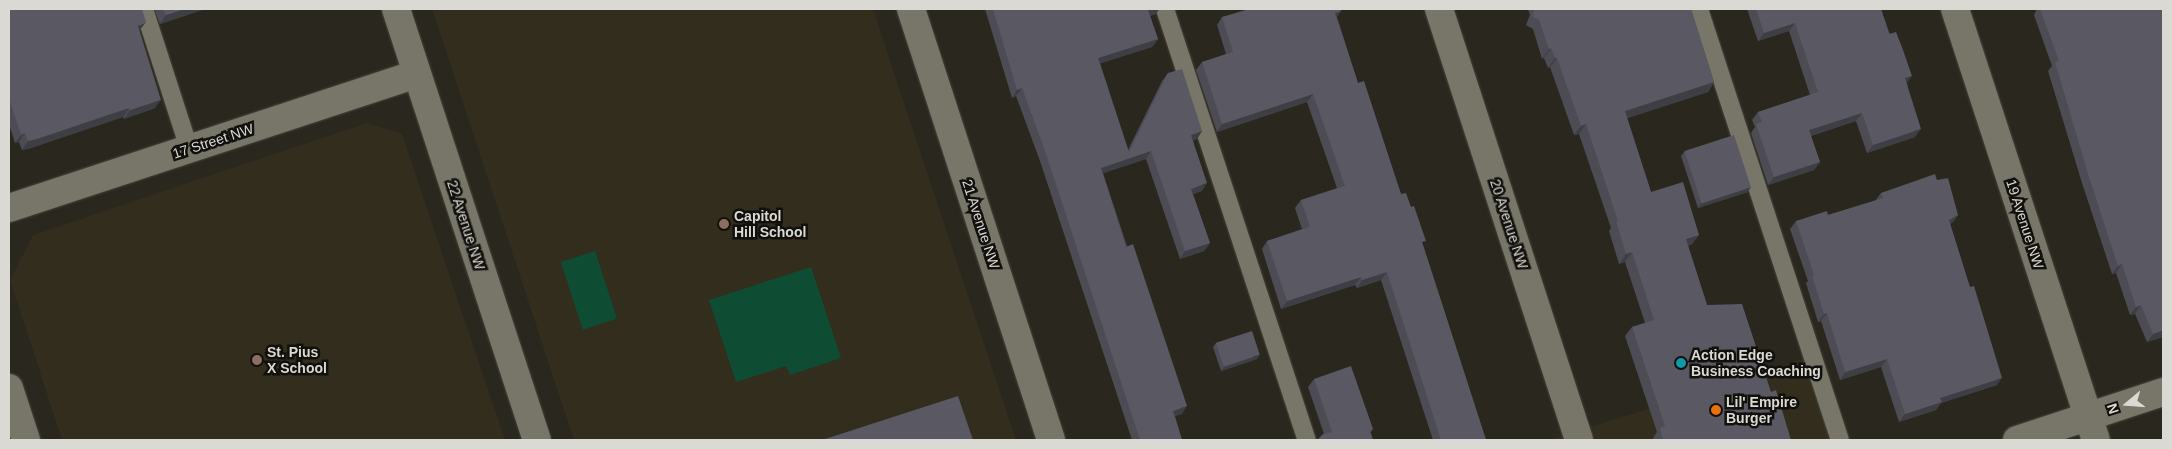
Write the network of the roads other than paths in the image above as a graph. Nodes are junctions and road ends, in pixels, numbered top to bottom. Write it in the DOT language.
graph roads {
  1 [pos="144,9"];
  2 [pos="396,9"];
  3 [pos="911,9"];
  4 [pos="1165,9"];
  5 [pos="1439,9"];
  6 [pos="1699,9"];
  7 [pos="1955,9"];
  8 [pos="417,74"];
  9 [pos="189,148"];
  10 [pos="9,208"];
  11 [pos="9,388"];
  12 [pos="2163,392"];
  13 [pos="2092,429"];
  14 [pos="26,440"];
  15 [pos="537,440"];
  16 [pos="1051,440"];
  17 [pos="1307,440"];
  18 [pos="1579,440"];
  19 [pos="1840,440"];
  20 [pos="2017,440"];
  1 -- 9 [label="lane"];
  2 -- 8 [label="street, 22 Avenue NW"];
  3 -- 16 [label="street, 21 Avenue NW"];
  4 -- 17 [label="lane"];
  5 -- 18 [label="street, 20 Avenue NW"];
  6 -- 19 [label="lane"];
  7 -- 13 [label="street, 19 Avenue NW"];
  8 -- 9 [label="street, 17 Street NW"];
  8 -- 15 [label="street, 22 Avenue NW"];
  9 -- 10 [label="street, 17 Street NW"];
  11 -- 14 [label="street"];
  12 -- 13 [label="street"];
  13 -- 20 [label="street"];
}
